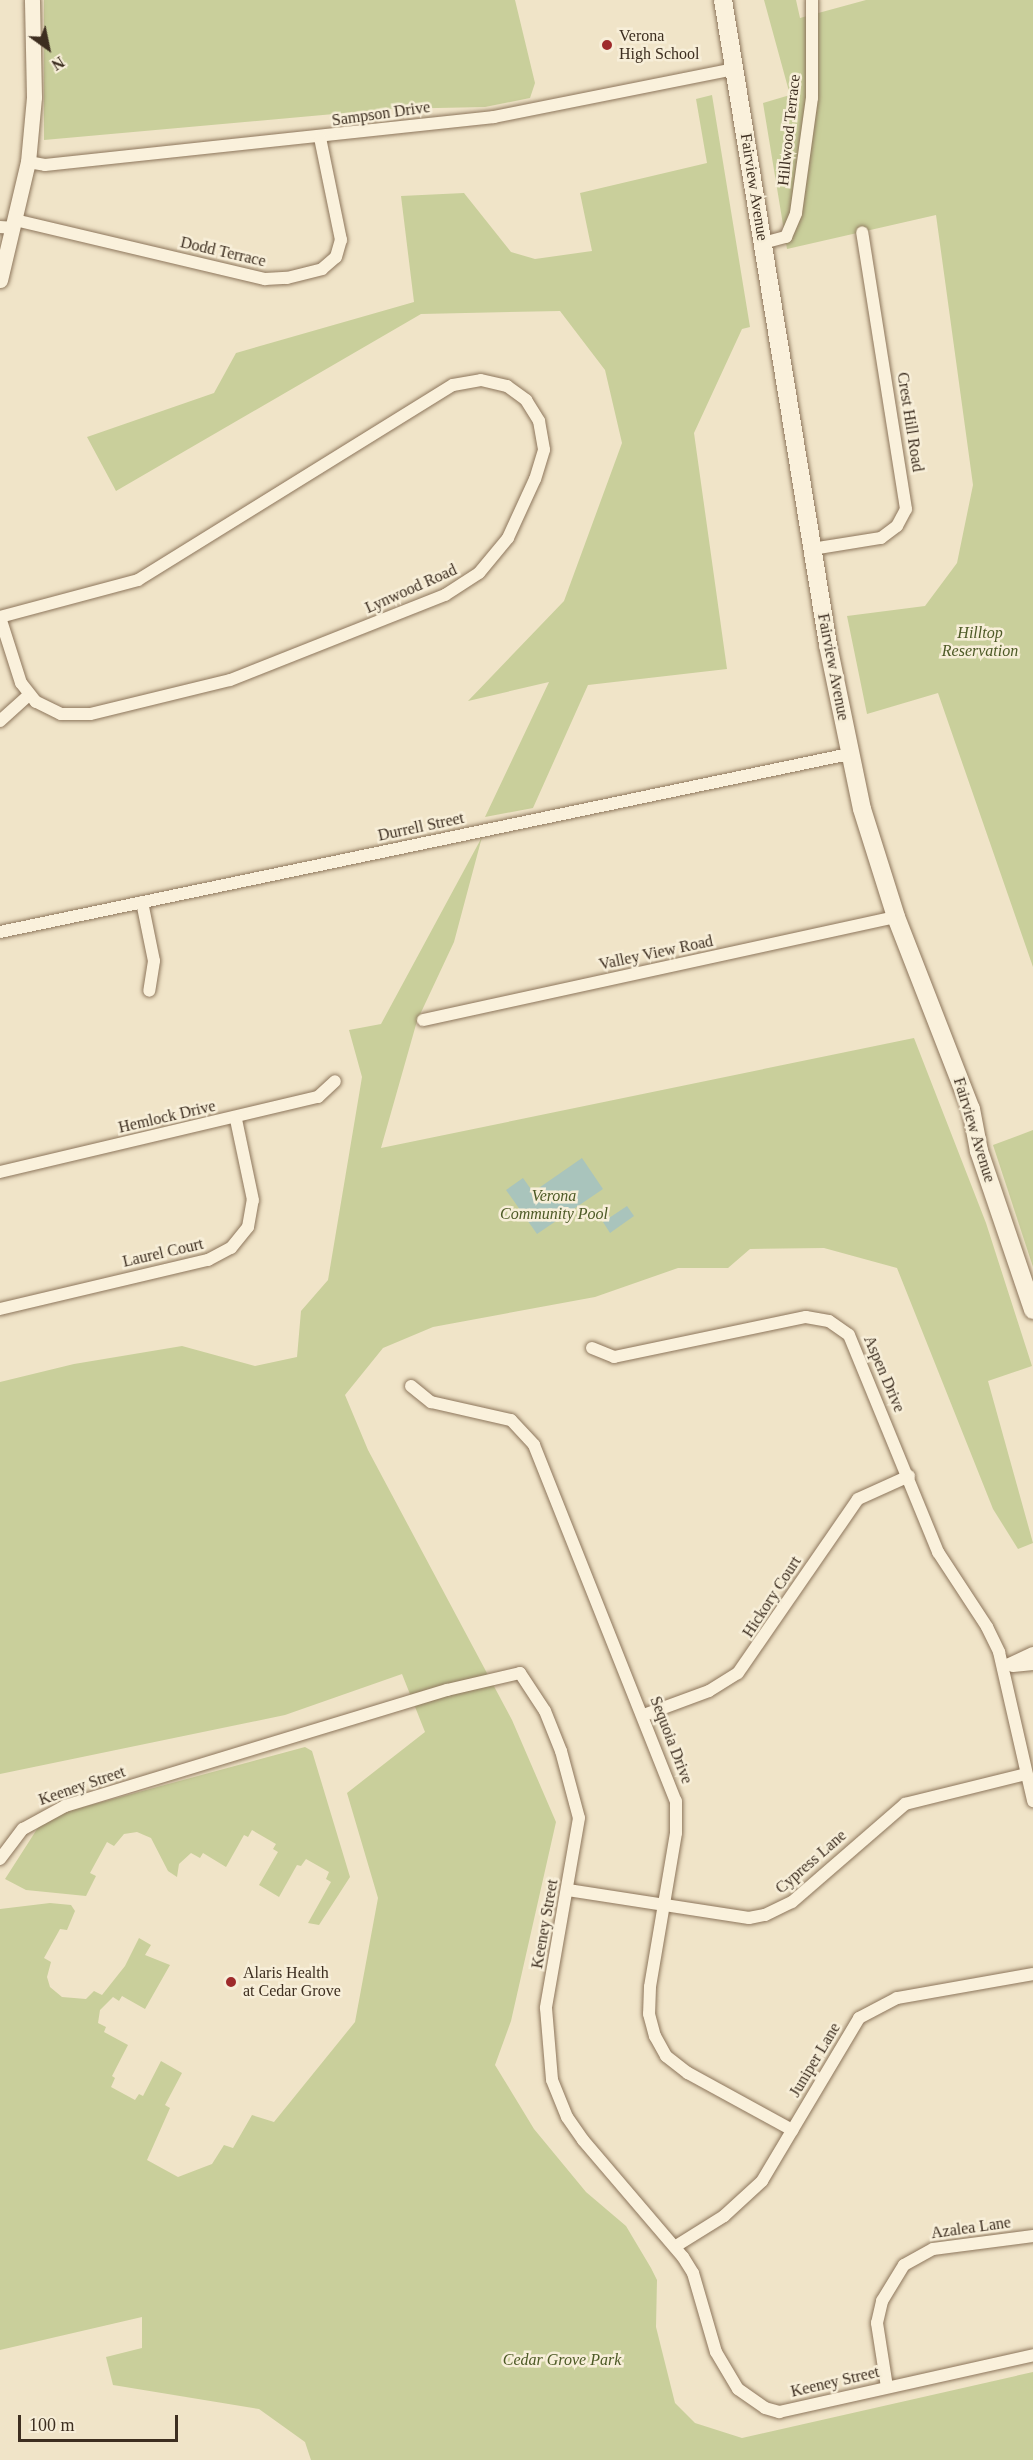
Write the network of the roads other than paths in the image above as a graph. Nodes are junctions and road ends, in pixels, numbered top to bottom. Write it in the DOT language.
graph roads {
  1 [pos="32,0"];
  2 [pos="723,0"];
  3 [pos="812,0"];
  4 [pos="735,69"];
  5 [pos="320,138"];
  6 [pos="28,162"];
  7 [pos="10,225"];
  8 [pos="862,232"];
  9 [pos="763,243"];
  10 [pos="0,280"];
  11 [pos="812,549"];
  12 [pos="0,617"];
  13 [pos="29,695"];
  14 [pos="0,721"];
  15 [pos="849,754"];
  16 [pos="142,902"];
  17 [pos="896,917"];
  18 [pos="0,932"];
  19 [pos="149,991"];
  20 [pos="423,1020"];
  21 [pos="335,1081"];
  22 [pos="236,1119"];
  23 [pos="0,1172"];
  24 [pos="0,1309"];
  25 [pos="1033,1310"];
  26 [pos="592,1348"];
  27 [pos="411,1386"];
  28 [pos="909,1476"];
  29 [pos="1033,1653"];
  30 [pos="1033,1664"];
  31 [pos="1003,1667"];
  32 [pos="644,1715"];
  33 [pos="1026,1774"];
  34 [pos="1033,1801"];
  35 [pos="0,1859"];
  36 [pos="568,1890"];
  37 [pos="666,1906"];
  38 [pos="1033,1974"];
  39 [pos="792,2130"];
  40 [pos="1033,2236"];
  41 [pos="676,2246"];
  42 [pos="1033,2355"];
  43 [pos="887,2388"];
  1 -- 6 [label="street"];
  2 -- 4 [label="main road, Fairview Avenue"];
  3 -- 9 [label="street, Hillwood Terrace"];
  4 -- 5 [label="street, Sampson Drive"];
  4 -- 9 [label="main road, Fairview Avenue"];
  5 -- 6 [label="street, Sampson Drive"];
  5 -- 7 [label="street, Dodd Terrace"];
  6 -- 7 [label="street"];
  7 -- 10 [label="street"];
  8 -- 11 [label="street, Crest Hill Road"];
  9 -- 11 [label="main road, Fairview Avenue"];
  11 -- 15 [label="main road, Fairview Avenue"];
  12 -- 13 [label="street, Lynwood Road"];
  12 -- 13 [label="street, Lynwood Road"];
  13 -- 14 [label="street"];
  15 -- 16 [label="street, Durrell Street"];
  15 -- 17 [label="main road, Fairview Avenue"];
  16 -- 18 [label="street, Durrell Street"];
  16 -- 19 [label="street"];
  17 -- 20 [label="street, Valley View Road"];
  17 -- 25 [label="main road, Fairview Avenue"];
  21 -- 22 [label="street, Hemlock Drive"];
  22 -- 23 [label="street, Hemlock Drive"];
  22 -- 24 [label="street, Laurel Court"];
  26 -- 28 [label="street, Aspen Drive"];
  27 -- 32 [label="street, Sequoia Drive"];
  28 -- 31 [label="street, Aspen Drive"];
  28 -- 32 [label="street, Hickory Court"];
  29 -- 31 [label="street"];
  30 -- 31 [label="street"];
  31 -- 33 [label="street, Aspen Drive"];
  32 -- 37 [label="street, Sequoia Drive"];
  33 -- 34 [label="street, Aspen Drive"];
  33 -- 37 [label="street, Cypress Lane"];
  35 -- 36 [label="street, Keeney Street"];
  36 -- 37 [label="street, Cypress Lane"];
  36 -- 41 [label="street, Keeney Street"];
  37 -- 39 [label="street, Sequoia Drive"];
  38 -- 39 [label="street, Juniper Lane"];
  39 -- 41 [label="street, Juniper Lane"];
  40 -- 43 [label="street, Azalea Lane"];
  41 -- 43 [label="street, Keeney Street"];
  42 -- 43 [label="street, Keeney Street"];
}
